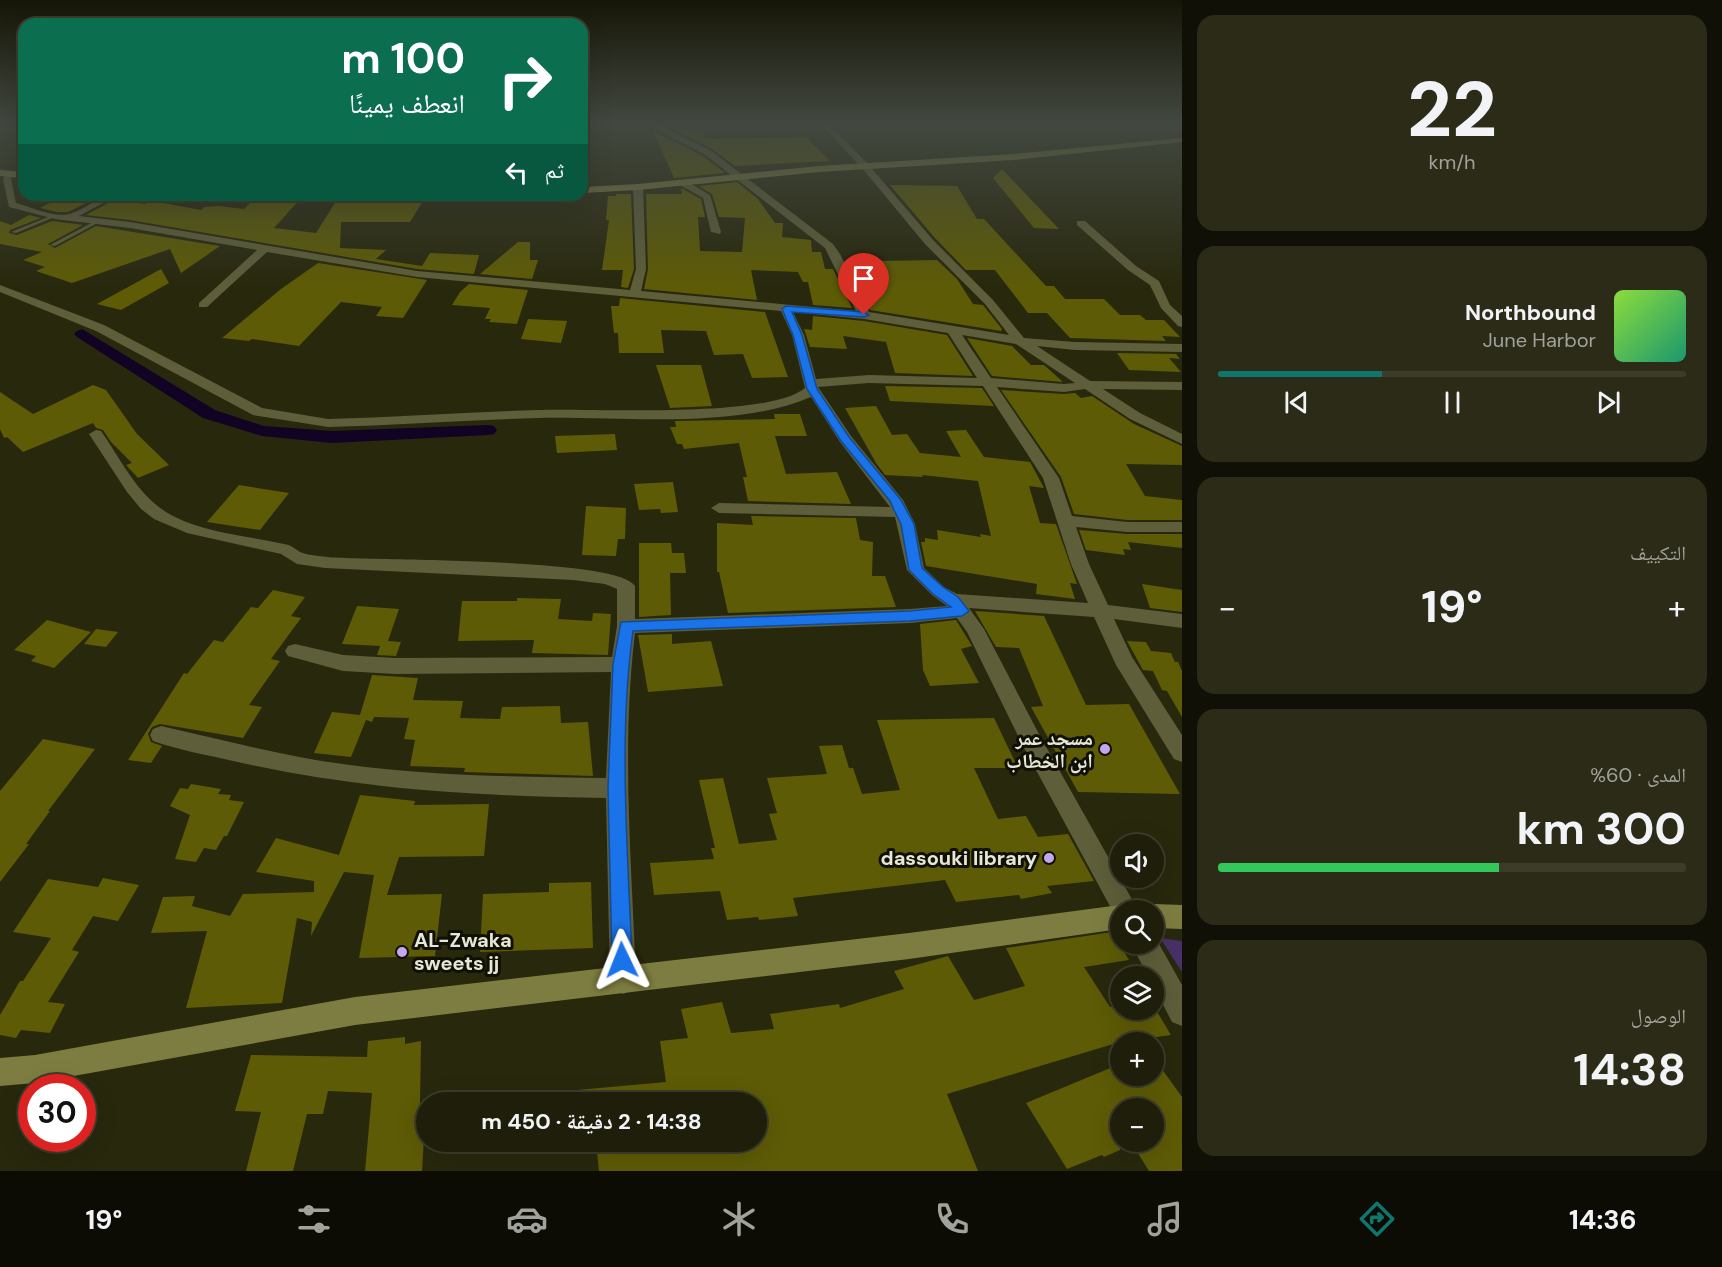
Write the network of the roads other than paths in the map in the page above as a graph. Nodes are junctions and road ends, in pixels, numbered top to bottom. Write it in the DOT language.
graph roads {
  1 [pos="6,177"];
  2 [pos="755,177"];
  3 [pos="874,177"];
  4 [pos="741,178"];
  5 [pos="683,183"];
  6 [pos="638,188"];
  7 [pos="588,190"];
  8 [pos="102,201"];
  9 [pos="6,204"];
  10 [pos="55,216"];
  11 [pos="70,218"];
  12 [pos="99,221"];
  13 [pos="1081,223"];
  14 [pos="14,232"];
  15 [pos="716,232"];
  16 [pos="53,245"];
  17 [pos="264,249"];
  18 [pos="0,288"];
  19 [pos="634,295"];
  20 [pos="203,305"];
  21 [pos="786,309"];
  22 [pos="864,315"];
  23 [pos="1182,323"];
  24 [pos="951,328"];
  25 [pos="1020,341"];
  26 [pos="1182,348"];
  27 [pos="985,382"];
  28 [pos="1088,385"];
  29 [pos="812,386"];
  30 [pos="1182,387"];
  31 [pos="96,434"];
  32 [pos="1182,440"];
  33 [pos="719,508"];
  34 [pos="901,512"];
  35 [pos="1065,521"];
  36 [pos="1182,527"];
  37 [pos="957,605"];
  38 [pos="1100,610"];
  39 [pos="1182,621"];
  40 [pos="626,626"];
  41 [pos="295,651"];
  42 [pos="621,664"];
  43 [pos="161,735"];
  44 [pos="1182,753"];
  45 [pos="617,788"];
  46 [pos="1120,900"];
  47 [pos="1164,916"];
  48 [pos="1182,917"];
  49 [pos="1110,918"];
  50 [pos="1150,954"];
  51 [pos="623,981"];
  52 [pos="1182,1012"];
  53 [pos="0,1072"];
  1 -- 9 [label="street"];
  2 -- 4 [label="main road"];
  3 -- 25 [label="street"];
  4 -- 5 [label="main road"];
  4 -- 22 [label="street"];
  5 -- 6 [label="main road"];
  5 -- 15 [label="street"];
  6 -- 7 [label="main road"];
  6 -- 19 [label="street"];
  8 -- 11 [label="street"];
  9 -- 10 [label="street"];
  10 -- 11 [label="street"];
  10 -- 14 [label="lane"];
  11 -- 12 [label="street"];
  12 -- 16 [label="lane"];
  12 -- 17 [label="street"];
  13 -- 23 [label="street"];
  17 -- 19 [label="street"];
  17 -- 20 [label="street"];
  18 -- 29 [label="street"];
  19 -- 21 [label="street"];
  21 -- 22 [label="street"];
  21 -- 29 [label="street"];
  22 -- 24 [label="street"];
  24 -- 25 [label="street"];
  24 -- 27 [label="street"];
  25 -- 26 [label="street"];
  25 -- 28 [label="street"];
  27 -- 28 [label="street"];
  27 -- 29 [label="street"];
  27 -- 35 [label="street"];
  28 -- 30 [label="street"];
  28 -- 32 [label="street"];
  29 -- 34 [label="street"];
  31 -- 40 [label="street"];
  33 -- 34 [label="street"];
  34 -- 37 [label="street"];
  35 -- 36 [label="street"];
  35 -- 38 [label="street"];
  37 -- 38 [label="street"];
  37 -- 40 [label="street"];
  37 -- 46 [label="street"];
  38 -- 39 [label="street"];
  38 -- 44 [label="street"];
  40 -- 42 [label="street"];
  41 -- 42 [label="street"];
  42 -- 45 [label="street"];
  43 -- 45 [label="street"];
  45 -- 51 [label="street"];
  47 -- 48 [label="main road"];
  49 -- 51 [label="main road"];
  50 -- 52 [label="street"];
  51 -- 53 [label="main road"];
}
